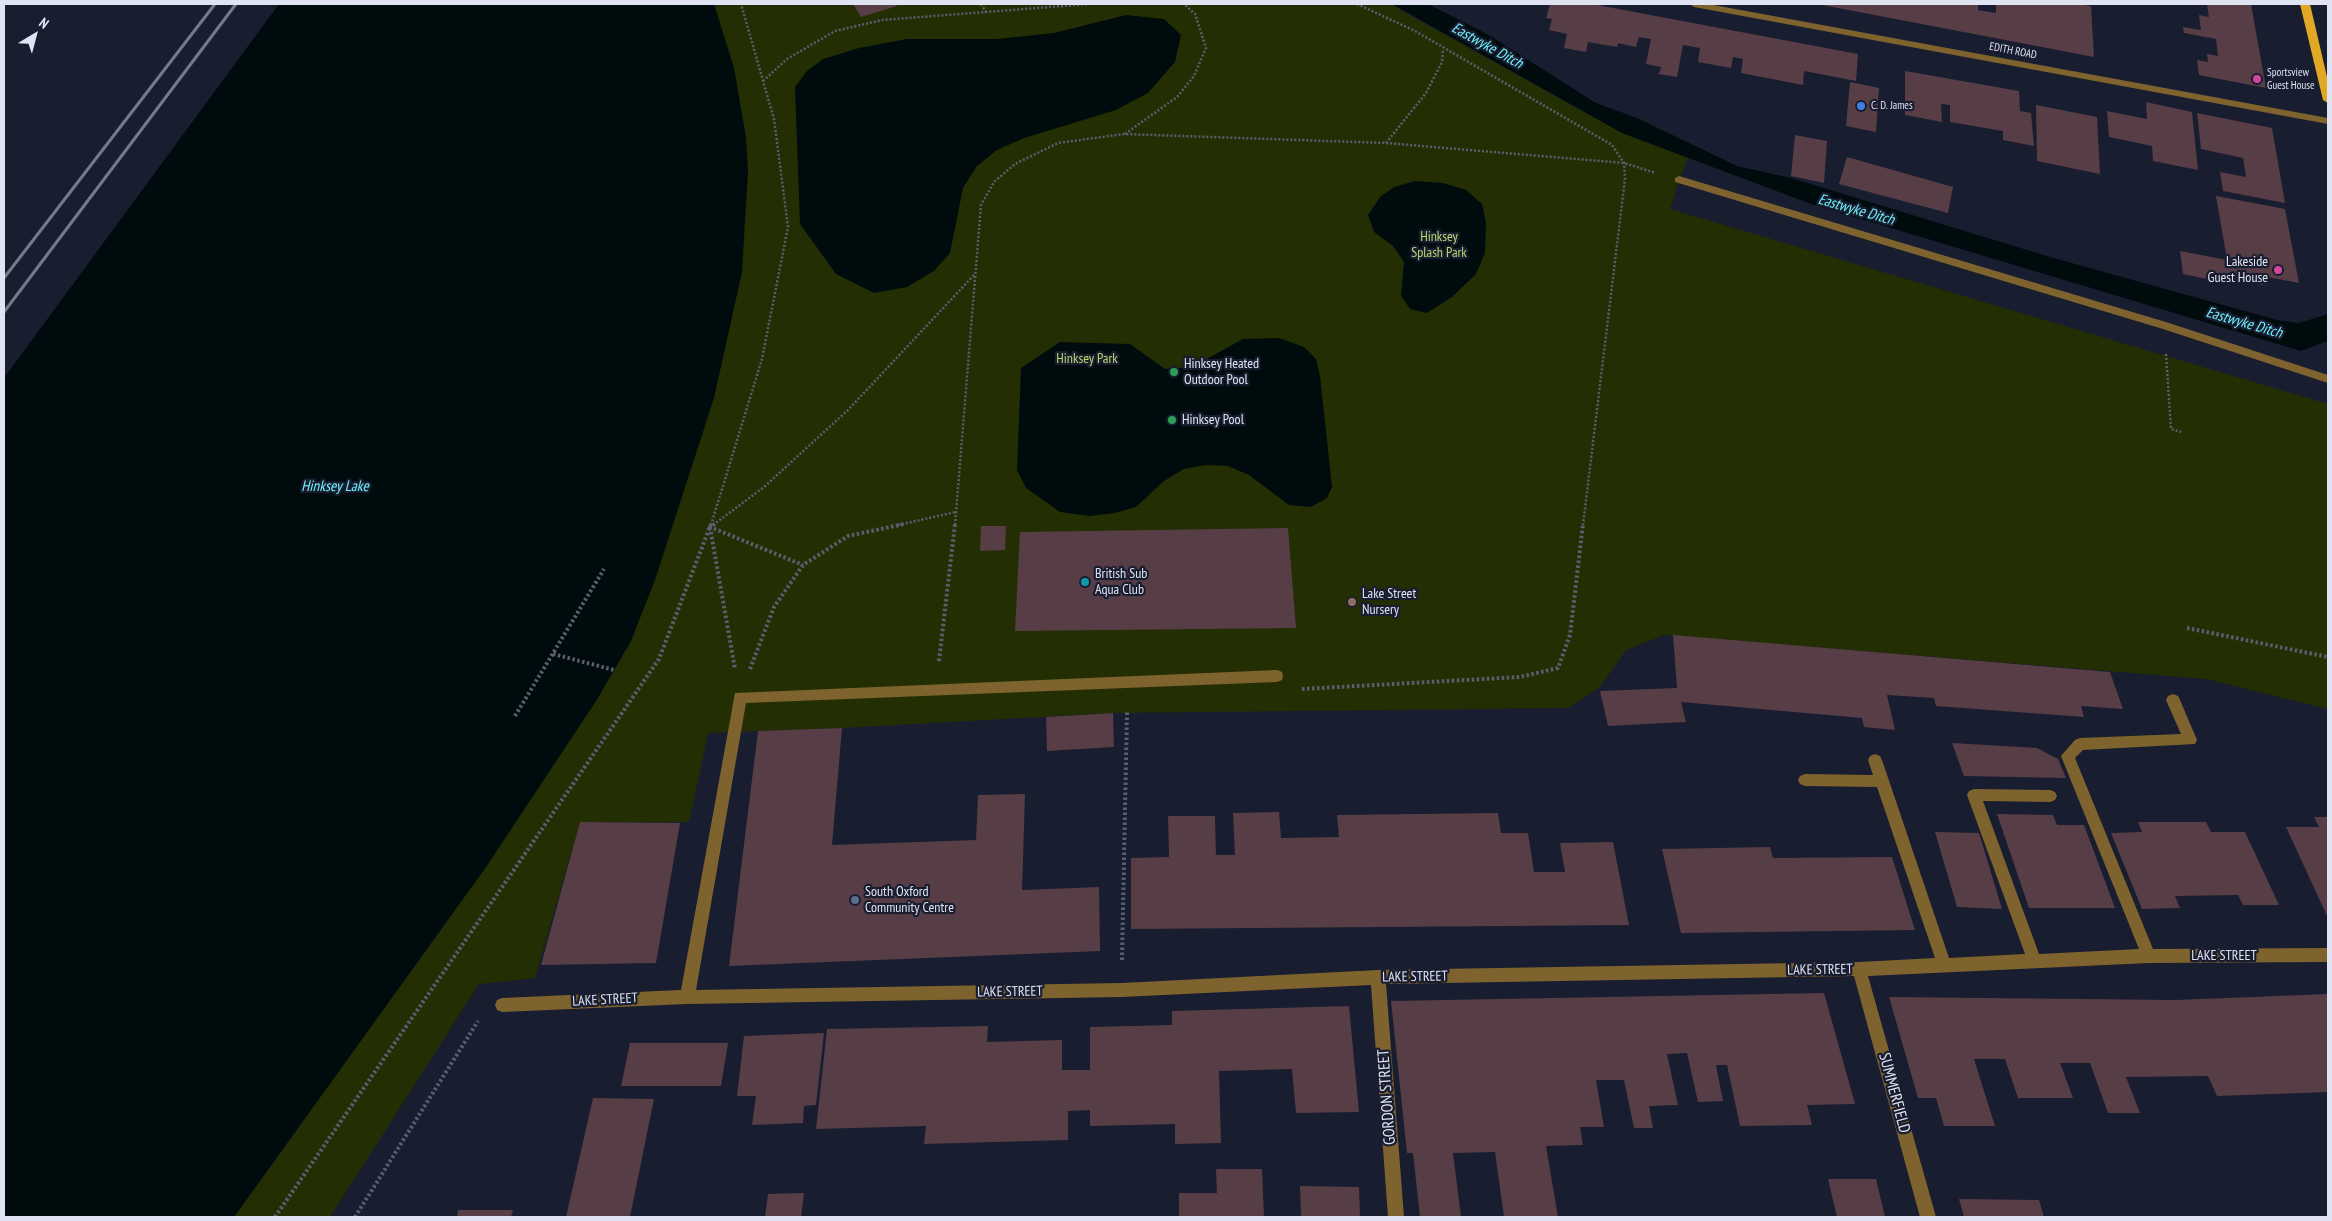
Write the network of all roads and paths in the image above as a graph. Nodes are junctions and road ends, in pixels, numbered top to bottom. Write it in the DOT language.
graph roads {
  1 [pos="741,4"];
  2 [pos="981,4"];
  3 [pos="1089,4"];
  4 [pos="1184,4"];
  5 [pos="1357,4"];
  6 [pos="1694,4"];
  7 [pos="2305,4"];
  8 [pos="987,12"];
  9 [pos="1444,49"];
  10 [pos="762,82"];
  11 [pos="2328,100"];
  12 [pos="2328,121"];
  13 [pos="1124,134"];
  14 [pos="1386,143"];
  15 [pos="1624,163"];
  16 [pos="1679,180"];
  17 [pos="975,273"];
  18 [pos="2165,326"];
  19 [pos="2328,379"];
  20 [pos="2181,432"];
  21 [pos="956,512"];
  22 [pos="710,526"];
  23 [pos="803,565"];
  24 [pos="604,569"];
  25 [pos="2187,628"];
  26 [pos="553,654"];
  27 [pos="2328,657"];
  28 [pos="614,670"];
  29 [pos="1277,676"];
  30 [pos="935,689"];
  31 [pos="1293,690"];
  32 [pos="740,697"];
  33 [pos="2173,700"];
  34 [pos="1127,707"];
  35 [pos="515,716"];
  36 [pos="1876,760"];
  37 [pos="1806,780"];
  38 [pos="1882,781"];
  39 [pos="2050,796"];
  40 [pos="2328,955"];
  41 [pos="2149,956"];
  42 [pos="2034,960"];
  43 [pos="1944,964"];
  44 [pos="1860,969"];
  45 [pos="1378,977"];
  46 [pos="1122,990"];
  47 [pos="687,996"];
  48 [pos="502,1005"];
  49 [pos="275,1217"];
  50 [pos="355,1217"];
  51 [pos="1396,1217"];
  52 [pos="1928,1217"];
  1 -- 10 [label="path"];
  2 -- 8 [label="path"];
  3 -- 8 [label="path"];
  4 -- 13 [label="path"];
  5 -- 9 [label="path"];
  6 -- 12 [label="street, EDITH ROAD"];
  7 -- 11 [label="main road"];
  8 -- 10 [label="path"];
  9 -- 14 [label="path"];
  9 -- 15 [label="path"];
  10 -- 22 [label="path"];
  13 -- 14 [label="path"];
  13 -- 17 [label="path"];
  14 -- 15 [label="path"];
  15 -- 16 [label="path"];
  15 -- 31 [label="path"];
  16 -- 18 [label="street"];
  17 -- 21 [label="path"];
  17 -- 22 [label="path"];
  18 -- 19 [label="street"];
  18 -- 20 [label="path"];
  21 -- 23 [label="path"];
  21 -- 30 [label="path"];
  22 -- 23 [label="path"];
  22 -- 32 [label="path"];
  22 -- 49 [label="path"];
  23 -- 32 [label="path"];
  24 -- 26 [label="path"];
  25 -- 27 [label="path"];
  26 -- 28 [label="path"];
  26 -- 35 [label="path"];
  29 -- 30 [label="street"];
  30 -- 32 [label="street"];
  32 -- 47 [label="street"];
  33 -- 41 [label="street"];
  34 -- 46 [label="path"];
  36 -- 38 [label="street"];
  37 -- 38 [label="street"];
  38 -- 43 [label="street"];
  39 -- 42 [label="street"];
  40 -- 41 [label="street, LAKE STREET"];
  41 -- 42 [label="street, LAKE STREET"];
  42 -- 43 [label="street, LAKE STREET"];
  43 -- 44 [label="street, LAKE STREET"];
  44 -- 45 [label="street, LAKE STREET"];
  44 -- 52 [label="street, SUMMERFIELD"];
  45 -- 46 [label="street, LAKE STREET"];
  45 -- 51 [label="street, GORDON STREET"];
  46 -- 47 [label="street, LAKE STREET"];
  47 -- 48 [label="street, LAKE STREET"];
  48 -- 50 [label="path"];
}
